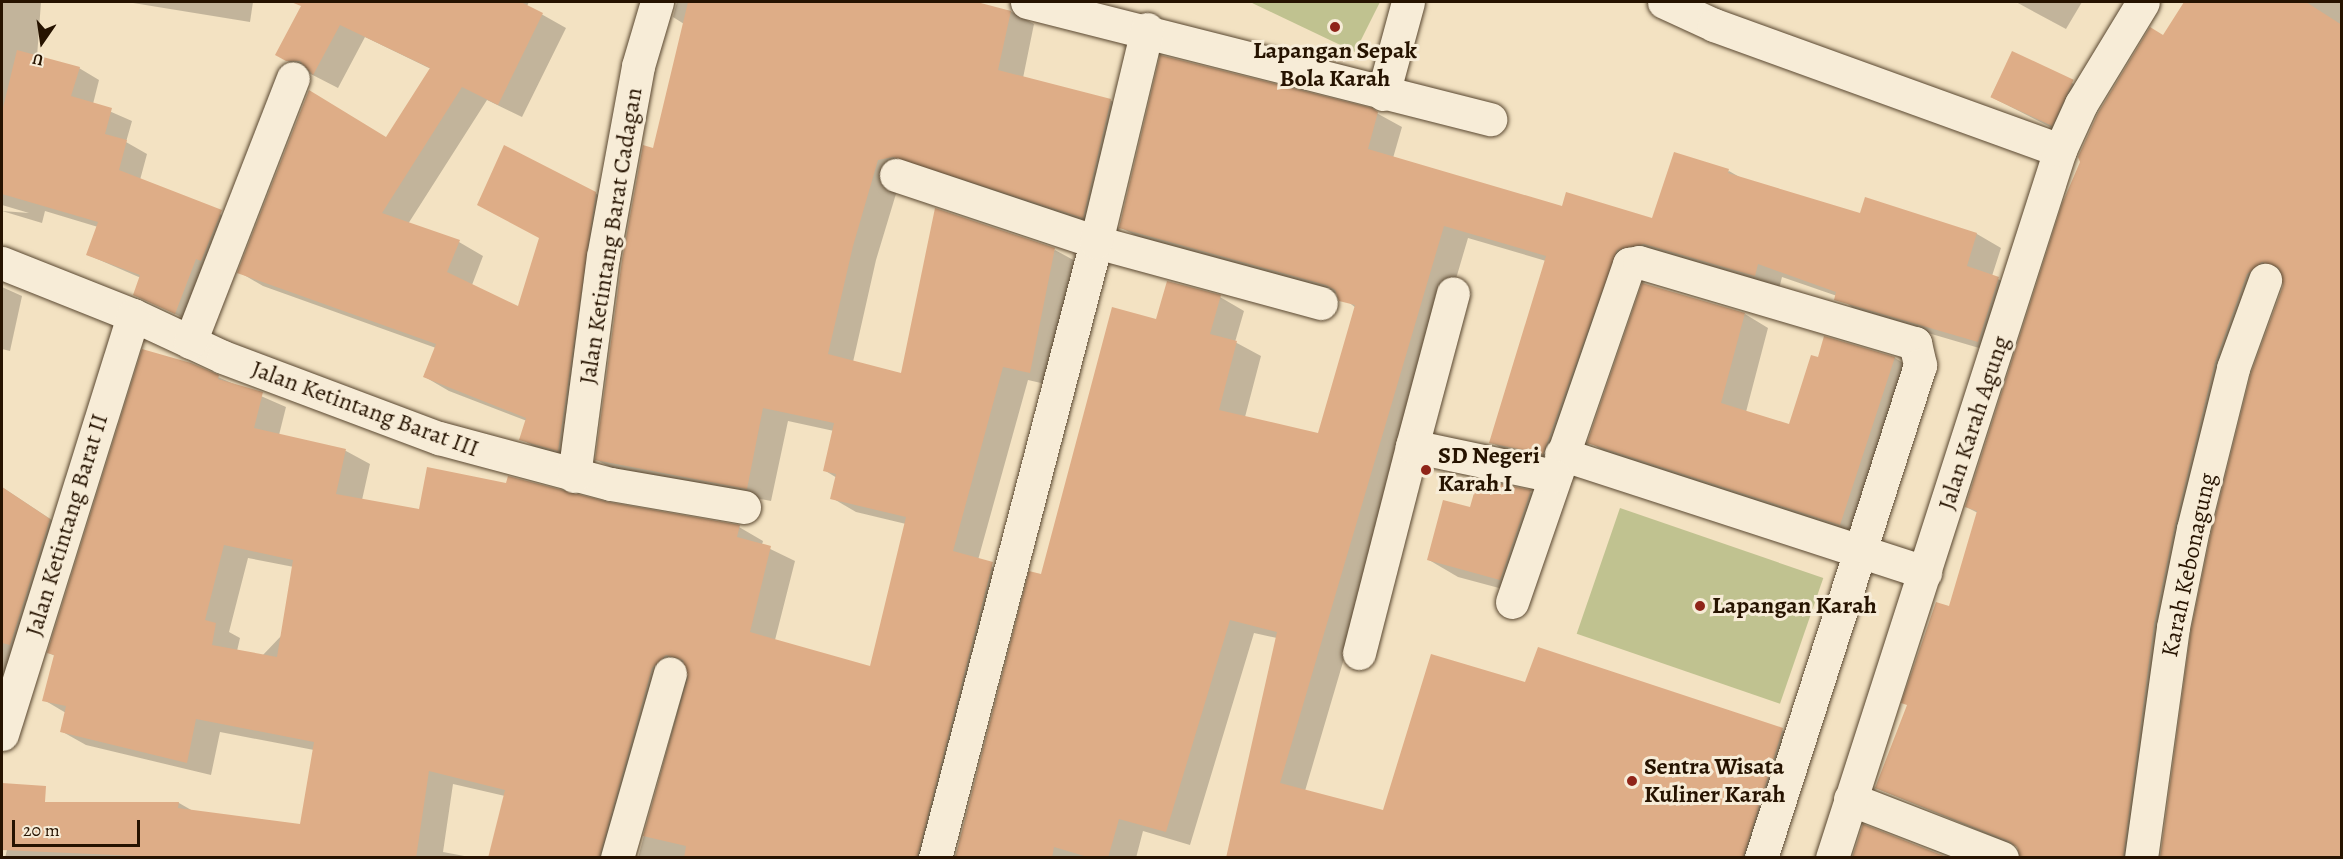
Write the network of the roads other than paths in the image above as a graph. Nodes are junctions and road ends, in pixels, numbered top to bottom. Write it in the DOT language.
graph roads {
  1 [pos="1027,2"];
  2 [pos="1408,2"];
  3 [pos="1664,2"];
  4 [pos="2144,2"];
  5 [pos="653,3"];
  6 [pos="1147,29"];
  7 [pos="293,78"];
  8 [pos="1383,94"];
  9 [pos="1490,119"];
  10 [pos="2060,150"];
  11 [pos="896,175"];
  12 [pos="1096,242"];
  13 [pos="2,263"];
  14 [pos="2265,280"];
  15 [pos="1453,293"];
  16 [pos="1321,303"];
  17 [pos="134,315"];
  18 [pos="190,342"];
  19 [pos="1412,446"];
  20 [pos="1557,465"];
  21 [pos="574,476"];
  22 [pos="744,507"];
  23 [pos="1860,551"];
  24 [pos="1925,572"];
  25 [pos="1512,602"];
  26 [pos="1359,653"];
  27 [pos="670,673"];
  28 [pos="2,734"];
  29 [pos="1850,799"];
  30 [pos="617,858"];
  31 [pos="935,858"];
  32 [pos="1761,858"];
  33 [pos="1832,858"];
  34 [pos="2002,858"];
  35 [pos="2141,858"];
  1 -- 6 [label="street"];
  2 -- 8 [label="street"];
  3 -- 10 [label="street"];
  4 -- 10 [label="street, Jalan Karah Agung"];
  5 -- 21 [label="street, Jalan Ketintang Barat Cadagan"];
  6 -- 8 [label="street"];
  6 -- 12 [label="street"];
  7 -- 18 [label="street"];
  8 -- 9 [label="street"];
  10 -- 24 [label="street, Jalan Karah Agung"];
  11 -- 12 [label="street"];
  12 -- 16 [label="street"];
  12 -- 31 [label="street"];
  13 -- 17 [label="street, Jalan Ketintang Barat III"];
  14 -- 35 [label="street, Karah Kebonagung"];
  15 -- 19 [label="street"];
  17 -- 18 [label="street, Jalan Ketintang Barat III"];
  17 -- 28 [label="street, Jalan Ketintang Barat II"];
  18 -- 21 [label="street, Jalan Ketintang Barat III"];
  19 -- 20 [label="street"];
  19 -- 26 [label="street"];
  20 -- 23 [label="street"];
  20 -- 23 [label="street"];
  20 -- 25 [label="street"];
  21 -- 22 [label="street, Jalan Ketintang Barat III"];
  23 -- 24 [label="street"];
  23 -- 32 [label="street"];
  24 -- 29 [label="street, Jalan Karah Agung"];
  27 -- 30 [label="street"];
  29 -- 33 [label="street, Jalan Karah Agung"];
  29 -- 34 [label="street"];
}
